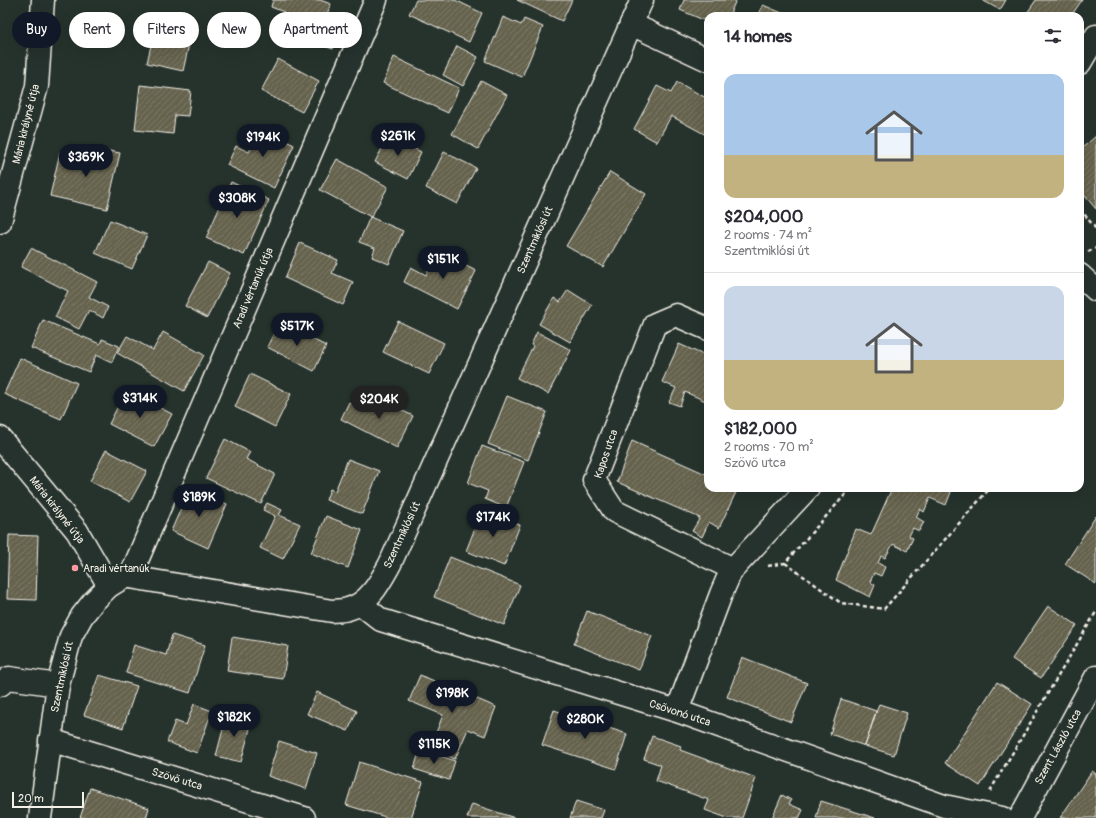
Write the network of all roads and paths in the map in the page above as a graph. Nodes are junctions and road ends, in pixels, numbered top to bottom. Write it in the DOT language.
graph roads {
  1 [pos="43,0"];
  2 [pos="376,0"];
  3 [pos="642,0"];
  4 [pos="632,24"];
  5 [pos="1096,36"];
  6 [pos="1084,56"];
  7 [pos="704,58"];
  8 [pos="1,215"];
  9 [pos="1084,215"];
  10 [pos="1096,229"];
  11 [pos="1096,248"];
  12 [pos="1084,262"];
  13 [pos="1084,270"];
  14 [pos="1096,290"];
  15 [pos="704,327"];
  16 [pos="0,438"];
  17 [pos="804,492"];
  18 [pos="848,492"];
  19 [pos="986,492"];
  20 [pos="786,563"];
  21 [pos="763,566"];
  22 [pos="733,569"];
  23 [pos="130,577"];
  24 [pos="108,586"];
  25 [pos="361,604"];
  26 [pos="1096,612"];
  27 [pos="1096,677"];
  28 [pos="0,685"];
  29 [pos="58,685"];
  30 [pos="677,711"];
  31 [pos="50,740"];
  32 [pos="986,796"];
  33 [pos="941,812"];
  34 [pos="40,818"];
  35 [pos="304,818"];
  36 [pos="1002,818"];
  37 [pos="1020,818"];
  1 -- 8 [label="street, Mária királyné útja"];
  2 -- 23 [label="street, Aradi vértanúk útja"];
  3 -- 4 [label="street, Szentmiklósi út"];
  4 -- 7 [label="street"];
  4 -- 25 [label="street, Szentmiklósi út"];
  5 -- 6 [label="street"];
  9 -- 10 [label="path"];
  11 -- 12 [label="path"];
  13 -- 14 [label="street"];
  15 -- 22 [label="street, Kapos utca"];
  16 -- 24 [label="street, Mária királyné útja"];
  17 -- 22 [label="street"];
  18 -- 20 [label="path"];
  19 -- 20 [label="path"];
  20 -- 21 [label="path"];
  22 -- 30 [label="street"];
  23 -- 24 [label="street, Szentmiklósi út"];
  23 -- 25 [label="street, Szentmiklósi út"];
  24 -- 29 [label="street, Szentmiklósi út"];
  25 -- 30 [label="street, Csővonó utca"];
  26 -- 32 [label="path"];
  27 -- 37 [label="street, Szent László utca"];
  28 -- 29 [label="street"];
  29 -- 31 [label="street, Szentmiklósi út"];
  30 -- 33 [label="street, Csővonó utca"];
  31 -- 34 [label="street, Szentmiklósi út"];
  31 -- 35 [label="street, Szövő utca"];
  33 -- 36 [label="street, Csővonó utca"];
}
